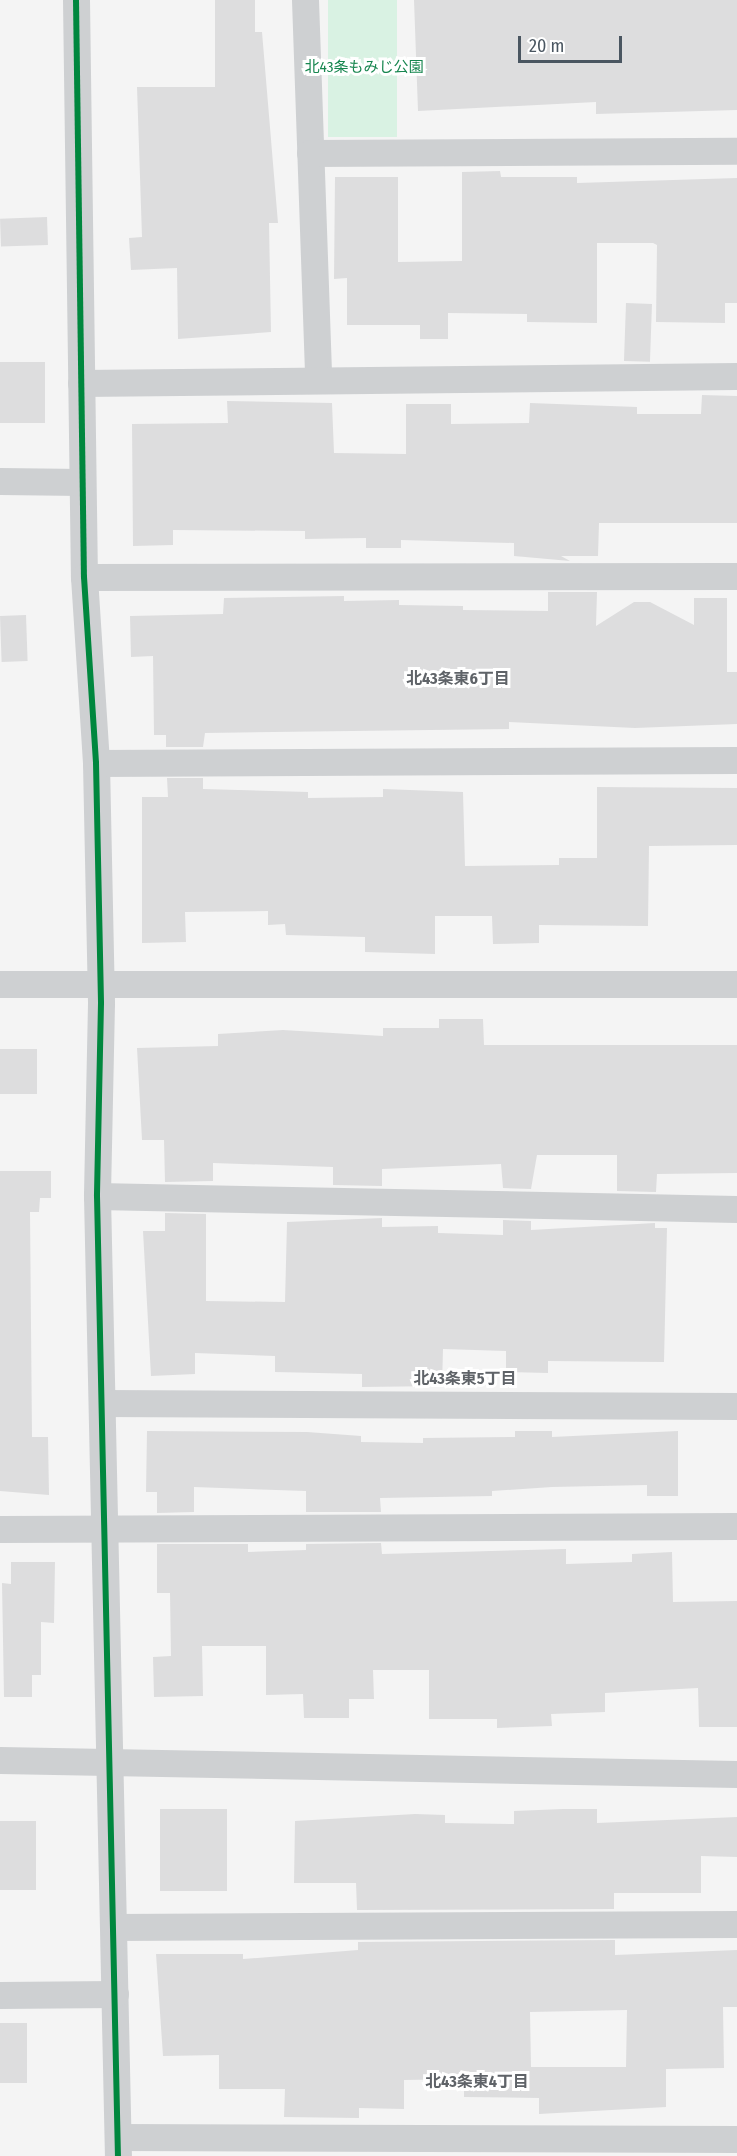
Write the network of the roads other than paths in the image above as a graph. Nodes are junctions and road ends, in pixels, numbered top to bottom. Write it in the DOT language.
graph roads {
  1 [pos="76,0"];
  2 [pos="305,0"];
  3 [pos="737,151"];
  4 [pos="310,153"];
  5 [pos="737,376"];
  6 [pos="318,380"];
  7 [pos="81,383"];
  8 [pos="0,481"];
  9 [pos="82,482"];
  10 [pos="737,576"];
  11 [pos="84,577"];
  12 [pos="737,760"];
  13 [pos="96,764"];
  14 [pos="100,982"];
  15 [pos="0,984"];
  16 [pos="737,984"];
  17 [pos="97,1196"];
  18 [pos="737,1209"];
  19 [pos="102,1403"];
  20 [pos="737,1406"];
  21 [pos="737,1526"];
  22 [pos="105,1528"];
  23 [pos="0,1529"];
  24 [pos="0,1760"];
  25 [pos="113,1760"];
  26 [pos="737,1774"];
  27 [pos="737,1924"];
  28 [pos="114,1927"];
  29 [pos="115,1994"];
  30 [pos="0,1995"];
  31 [pos="737,2139"];
  32 [pos="118,2146"];
  1 -- 7 [label="street"];
  2 -- 4 [label="street"];
  3 -- 4 [label="street"];
  4 -- 6 [label="street"];
  5 -- 6 [label="street"];
  6 -- 7 [label="street"];
  7 -- 9 [label="street"];
  8 -- 9 [label="street"];
  9 -- 11 [label="street"];
  10 -- 11 [label="street"];
  11 -- 13 [label="street"];
  12 -- 13 [label="street"];
  13 -- 14 [label="street"];
  14 -- 15 [label="street"];
  14 -- 16 [label="street"];
  14 -- 17 [label="street"];
  17 -- 18 [label="street"];
  17 -- 19 [label="street"];
  19 -- 20 [label="street"];
  19 -- 22 [label="street"];
  21 -- 22 [label="street"];
  22 -- 23 [label="street"];
  22 -- 25 [label="street"];
  24 -- 25 [label="street"];
  25 -- 26 [label="street"];
  25 -- 28 [label="street"];
  27 -- 28 [label="street"];
  28 -- 29 [label="street"];
  29 -- 30 [label="street"];
  29 -- 32 [label="street"];
  31 -- 32 [label="street"];
}
